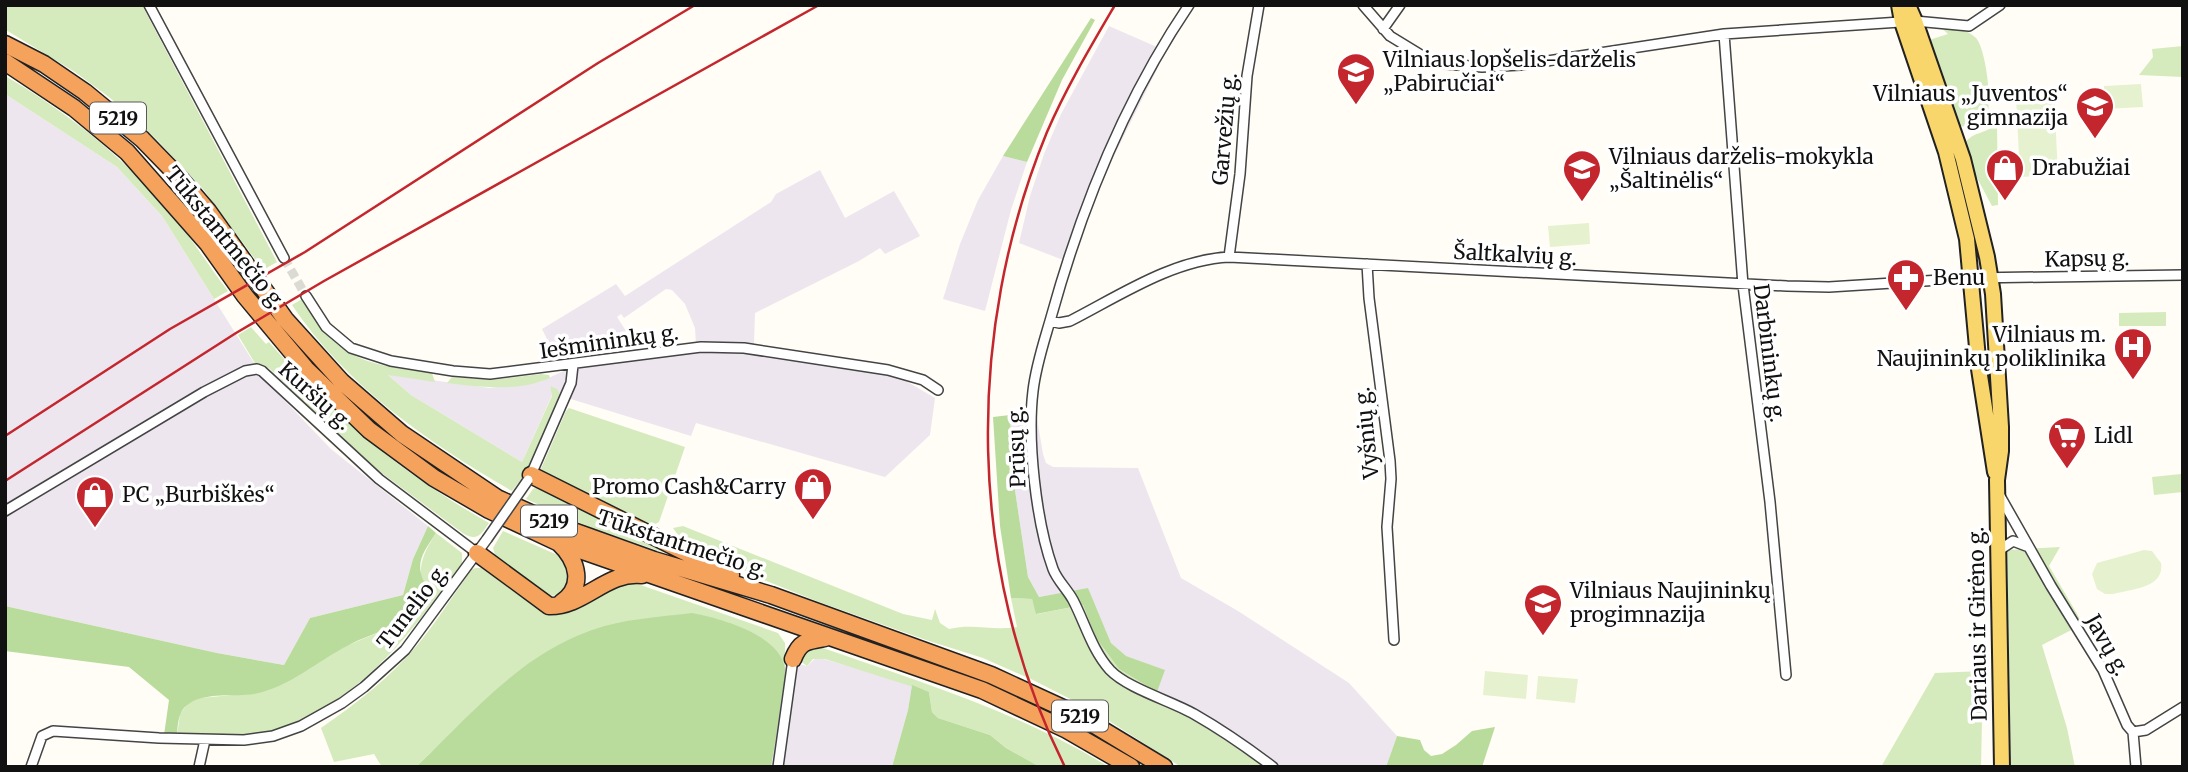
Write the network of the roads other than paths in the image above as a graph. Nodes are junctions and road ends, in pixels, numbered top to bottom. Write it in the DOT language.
graph roads {
  1 [pos="149,5"];
  2 [pos="1189,5"];
  3 [pos="1259,5"];
  4 [pos="1363,5"];
  5 [pos="1400,5"];
  6 [pos="1899,5"];
  7 [pos="1908,5"];
  8 [pos="2000,5"];
  9 [pos="1909,22"];
  10 [pos="1383,29"];
  11 [pos="1724,34"];
  12 [pos="7,43"];
  13 [pos="5,62"];
  14 [pos="1229,257"];
  15 [pos="284,258"];
  16 [pos="1367,264"];
  17 [pos="2183,275"];
  18 [pos="1972,278"];
  19 [pos="1991,278"];
  20 [pos="1743,285"];
  21 [pos="306,296"];
  22 [pos="1050,321"];
  23 [pos="573,365"];
  24 [pos="938,390"];
  25 [pos="530,478"];
  26 [pos="1997,486"];
  27 [pos="5,512"];
  28 [pos="558,542"];
  29 [pos="482,546"];
  30 [pos="2028,547"];
  31 [pos="1998,551"];
  32 [pos="652,576"];
  33 [pos="771,595"];
  34 [pos="555,606"];
  35 [pos="777,620"];
  36 [pos="827,638"];
  37 [pos="1394,640"];
  38 [pos="793,659"];
  39 [pos="1786,675"];
  40 [pos="2183,707"];
  41 [pos="2133,732"];
  42 [pos="205,740"];
  43 [pos="31,767"];
  44 [pos="199,767"];
  45 [pos="778,767"];
  46 [pos="1131,767"];
  47 [pos="1164,767"];
  48 [pos="1273,767"];
  49 [pos="2002,767"];
  50 [pos="2136,767"];
  1 -- 15 [label="street"];
  2 -- 22 [label="street, Prūsų g."];
  3 -- 14 [label="street, Garvežių g."];
  4 -- 10 [label="street"];
  5 -- 10 [label="street"];
  6 -- 9 [label="main road, Dariaus ir Girėno g."];
  7 -- 9 [label="main road, Dariaus ir Girėno g."];
  8 -- 9 [label="street"];
  9 -- 11 [label="street"];
  9 -- 18 [label="main road, Dariaus ir Girėno g."];
  9 -- 19 [label="main road, Dariaus ir Girėno g."];
  10 -- 11 [label="street"];
  11 -- 20 [label="street, Darbininkų g."];
  12 -- 33 [label="highway, Tūkstantmečio g. / 5219"];
  13 -- 28 [label="highway, Tūkstantmečio g. / 5219"];
  14 -- 16 [label="street, Šaltkalvių g."];
  14 -- 22 [label="street, Šaltkalvių g."];
  16 -- 20 [label="street, Šaltkalvių g."];
  16 -- 37 [label="street, Vyšnių g."];
  17 -- 19 [label="street, Kapsų g."];
  18 -- 19 [label="street, Šaltkalvių g."];
  18 -- 20 [label="street, Šaltkalvių g."];
  18 -- 26 [label="main road, Dariaus ir Girėno g."];
  19 -- 26 [label="main road, Dariaus ir Girėno g."];
  20 -- 39 [label="street, Darbininkų g."];
  21 -- 23 [label="street, Iešmininkų g."];
  22 -- 48 [label="street, Prūsų g."];
  23 -- 24 [label="street, Iešmininkų g."];
  23 -- 25 [label="street, Tunelio g."];
  25 -- 29 [label="street, Tunelio g., bridge"];
  25 -- 33 [label="highway"];
  26 -- 30 [label="street, Javų g."];
  26 -- 31 [label="main road, Dariaus ir Girėno g."];
  27 -- 29 [label="street, Kuršių g."];
  28 -- 32 [label="highway, Tūkstantmečio g. / 5219"];
  28 -- 34 [label="highway"];
  29 -- 34 [label="highway"];
  29 -- 42 [label="street, Tunelio g."];
  30 -- 31 [label="street"];
  30 -- 41 [label="street, Javų g."];
  31 -- 49 [label="main road, Dariaus ir Girėno g."];
  32 -- 34 [label="highway"];
  32 -- 35 [label="highway, Tūkstantmečio g. / 5219"];
  33 -- 47 [label="highway, Tūkstantmečio g. / 5219"];
  35 -- 36 [label="highway, Tūkstantmečio g. / 5219"];
  35 -- 38 [label="highway"];
  36 -- 38 [label="highway"];
  36 -- 46 [label="highway, Tūkstantmečio g. / 5219"];
  38 -- 45 [label="street"];
  40 -- 41 [label="street"];
  41 -- 50 [label="street, Javų g."];
  42 -- 43 [label="street, Tunelio g."];
  42 -- 44 [label="street"];
}
